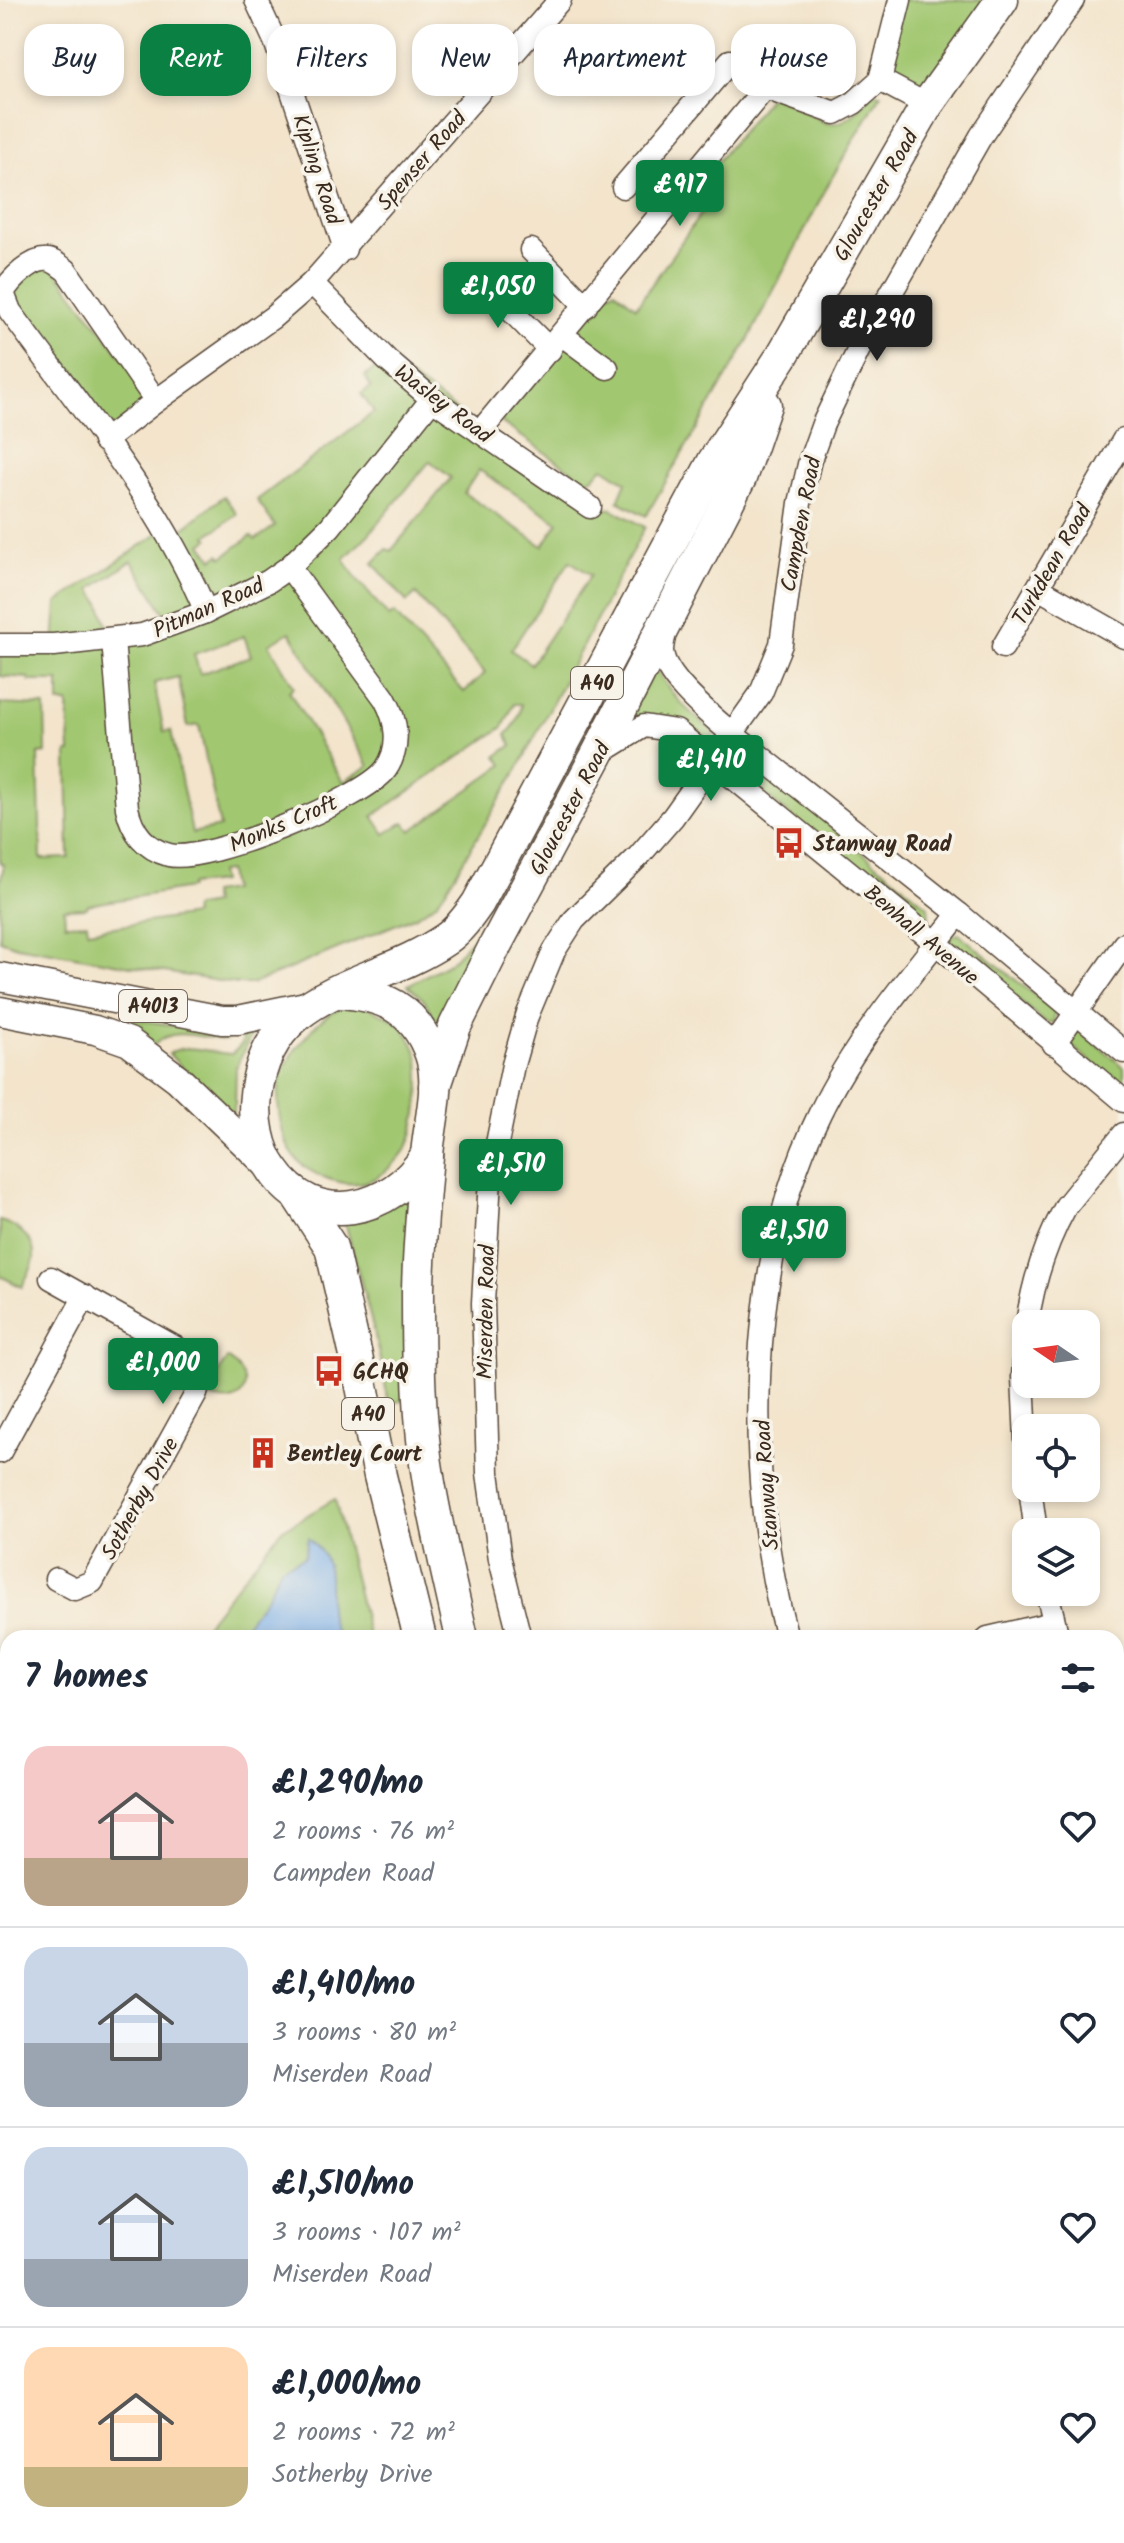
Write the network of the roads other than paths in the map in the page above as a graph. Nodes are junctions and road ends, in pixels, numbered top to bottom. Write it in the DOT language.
graph roads {
  1 [pos="256,0"];
  2 [pos="560,0"];
  3 [pos="900,0"];
  4 [pos="1002,0"];
  5 [pos="1073,0"];
  6 [pos="731,62"];
  7 [pos="880,80"];
  8 [pos="758,96"];
  9 [pos="787,96"];
  10 [pos="927,105"];
  11 [pos="623,187"];
  12 [pos="345,249"];
  13 [pos="531,250"];
  14 [pos="478,277"];
  15 [pos="312,283"];
  16 [pos="586,306"];
  17 [pos="556,342"];
  18 [pos="782,356"];
  19 [pos="607,368"];
  20 [pos="432,399"];
  21 [pos="156,401"];
  22 [pos="480,432"];
  23 [pos="1124,439"];
  24 [pos="104,441"];
  25 [pos="590,507"];
  26 [pos="289,567"];
  27 [pos="1038,588"];
  28 [pos="206,612"];
  29 [pos="666,623"];
  30 [pos="1124,637"];
  31 [pos="113,640"];
  32 [pos="0,645"];
  33 [pos="1003,647"];
  34 [pos="732,734"];
  35 [pos="597,755"];
  36 [pos="712,763"];
  37 [pos="959,914"];
  38 [pos="936,943"];
  39 [pos="1124,944"];
  40 [pos="0,977"];
  41 [pos="337,992"];
  42 [pos="306,1006"];
  43 [pos="1075,1013"];
  44 [pos="7,1016"];
  45 [pos="1054,1044"];
  46 [pos="1124,1052"];
  47 [pos="435,1086"];
  48 [pos="1124,1101"];
  49 [pos="1124,1134"];
  50 [pos="427,1155"];
  51 [pos="272,1170"];
  52 [pos="299,1198"];
  53 [pos="51,1278"];
  54 [pos="85,1296"];
  55 [pos="1030,1310"];
  56 [pos="0,1452"];
  57 [pos="56,1579"];
  58 [pos="1050,1606"];
  59 [pos="418,1630"];
  60 [pos="460,1630"];
  61 [pos="518,1630"];
  62 [pos="785,1630"];
  63 [pos="1056,1630"];
  1 -- 12 [label="street, Kipling Road"];
  2 -- 12 [label="street, Spenser Road"];
  3 -- 7 [label="street"];
  4 -- 10 [label="highway, Gloucester Road / A40"];
  5 -- 34 [label="street, Campden Road"];
  6 -- 11 [label="street"];
  7 -- 9 [label="street"];
  7 -- 10 [label="street"];
  8 -- 16 [label="street"];
  10 -- 18 [label="highway, Gloucester Road / A40"];
  12 -- 15 [label="street, Spenser Road"];
  13 -- 16 [label="street"];
  14 -- 17 [label="street"];
  15 -- 20 [label="street, Wasley Road"];
  15 -- 21 [label="street, Spenser Road"];
  16 -- 17 [label="street"];
  17 -- 19 [label="street"];
  17 -- 22 [label="street"];
  18 -- 29 [label="highway, Gloucester Road / A40"];
  18 -- 41 [label="highway, Gloucester Road / A40"];
  20 -- 22 [label="street, Wasley Road"];
  20 -- 26 [label="street, Pitman Road"];
  21 -- 24 [label="street, Spenser Road"];
  21 -- 24 [label="street"];
  22 -- 25 [label="street, Wasley Road"];
  23 -- 27 [label="street, Turkdean Road"];
  24 -- 28 [label="street"];
  26 -- 28 [label="street, Pitman Road"];
  26 -- 31 [label="street, Monks Croft"];
  27 -- 30 [label="street"];
  27 -- 33 [label="street, Turkdean Road"];
  28 -- 31 [label="street, Pitman Road"];
  29 -- 34 [label="street, Benhall Avenue"];
  29 -- 35 [label="highway, Gloucester Road / A40"];
  31 -- 32 [label="street, Pitman Road"];
  34 -- 36 [label="street, Campden Road"];
  34 -- 37 [label="street, Benhall Avenue"];
  35 -- 36 [label="street, Benhall Avenue"];
  35 -- 47 [label="highway, Gloucester Road / A40"];
  36 -- 38 [label="street, Benhall Avenue"];
  36 -- 61 [label="street, Miserden Road"];
  37 -- 38 [label="street, Stanway Road"];
  37 -- 43 [label="street, Benhall Avenue"];
  38 -- 45 [label="street, Benhall Avenue"];
  38 -- 62 [label="street, Stanway Road"];
  39 -- 43 [label="street"];
  40 -- 42 [label="main road, A4013"];
  41 -- 42 [label="highway"];
  41 -- 47 [label="highway"];
  42 -- 51 [label="highway"];
  43 -- 45 [label="street"];
  43 -- 46 [label="street, Benhall Avenue"];
  44 -- 51 [label="main road, A4013"];
  45 -- 48 [label="street, Benhall Avenue"];
  47 -- 50 [label="highway"];
  49 -- 55 [label="street"];
  50 -- 52 [label="highway"];
  50 -- 60 [label="highway, A40"];
  51 -- 52 [label="highway"];
  52 -- 59 [label="highway, A40"];
  53 -- 54 [label="street, Sotherby Drive"];
  54 -- 56 [label="street"];
  54 -- 57 [label="street, Sotherby Drive"];
  58 -- 63 [label="street"];
}
